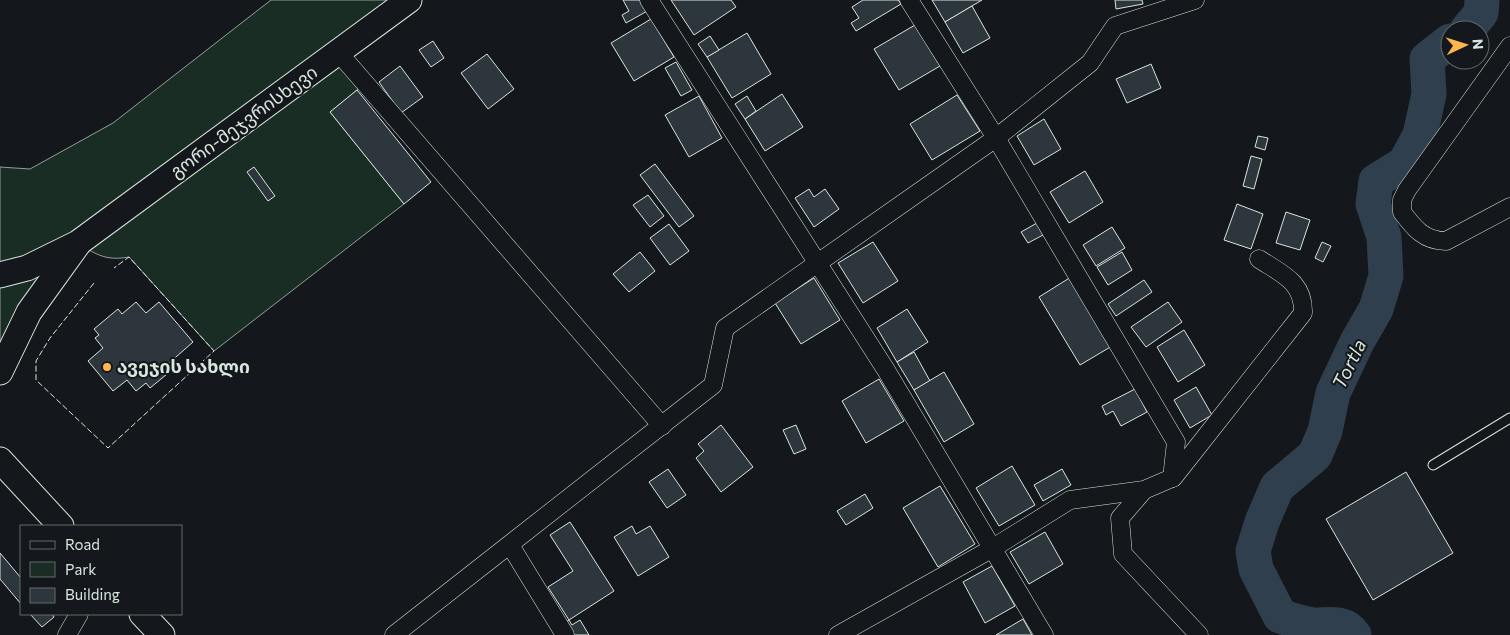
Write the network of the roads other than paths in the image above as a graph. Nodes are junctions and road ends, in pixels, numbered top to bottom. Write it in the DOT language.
graph roads {
  1 [pos="409,0"];
  2 [pos="649,0"];
  3 [pos="910,0"];
  4 [pos="1195,0"];
  5 [pos="1510,46"];
  6 [pos="338,52"];
  7 [pos="996,138"];
  8 [pos="1510,207"];
  9 [pos="78,243"];
  10 [pos="1258,259"];
  11 [pos="818,264"];
  12 [pos="0,275"];
  13 [pos="0,372"];
  14 [pos="1510,418"];
  15 [pos="662,426"];
  16 [pos="0,460"];
  17 [pos="1433,464"];
  18 [pos="1172,478"];
  19 [pos="1144,490"];
  20 [pos="60,525"];
  21 [pos="510,545"];
  22 [pos="993,548"];
  23 [pos="78,615"];
  24 [pos="143,615"];
  25 [pos="68,635"];
  26 [pos="162,635"];
  27 [pos="394,635"];
  28 [pos="565,635"];
  29 [pos="838,635"];
  30 [pos="1044,635"];
  31 [pos="1199,635"];
  1 -- 6 [label="main road, გორი-მეჯვრისხევი"];
  2 -- 11 [label="street"];
  3 -- 7 [label="street"];
  4 -- 7 [label="street"];
  5 -- 8 [label="street"];
  6 -- 9 [label="main road, გორი-მეჯვრისხევი"];
  6 -- 15 [label="street"];
  7 -- 11 [label="street"];
  7 -- 18 [label="street"];
  9 -- 12 [label="main road, გორი-მეჯვრისხევი"];
  9 -- 13 [label="main road, გორი-მეჯვრისხევი"];
  10 -- 18 [label="street"];
  11 -- 15 [label="street"];
  11 -- 22 [label="street"];
  14 -- 17 [label="lane"];
  15 -- 21 [label="street"];
  16 -- 20 [label="main road"];
  18 -- 19 [label="street"];
  19 -- 22 [label="street"];
  19 -- 31 [label="street"];
  21 -- 27 [label="street"];
  21 -- 28 [label="street"];
  22 -- 29 [label="street"];
  22 -- 30 [label="street"];
  23 -- 25 [label="street"];
  24 -- 26 [label="main road"];
}
